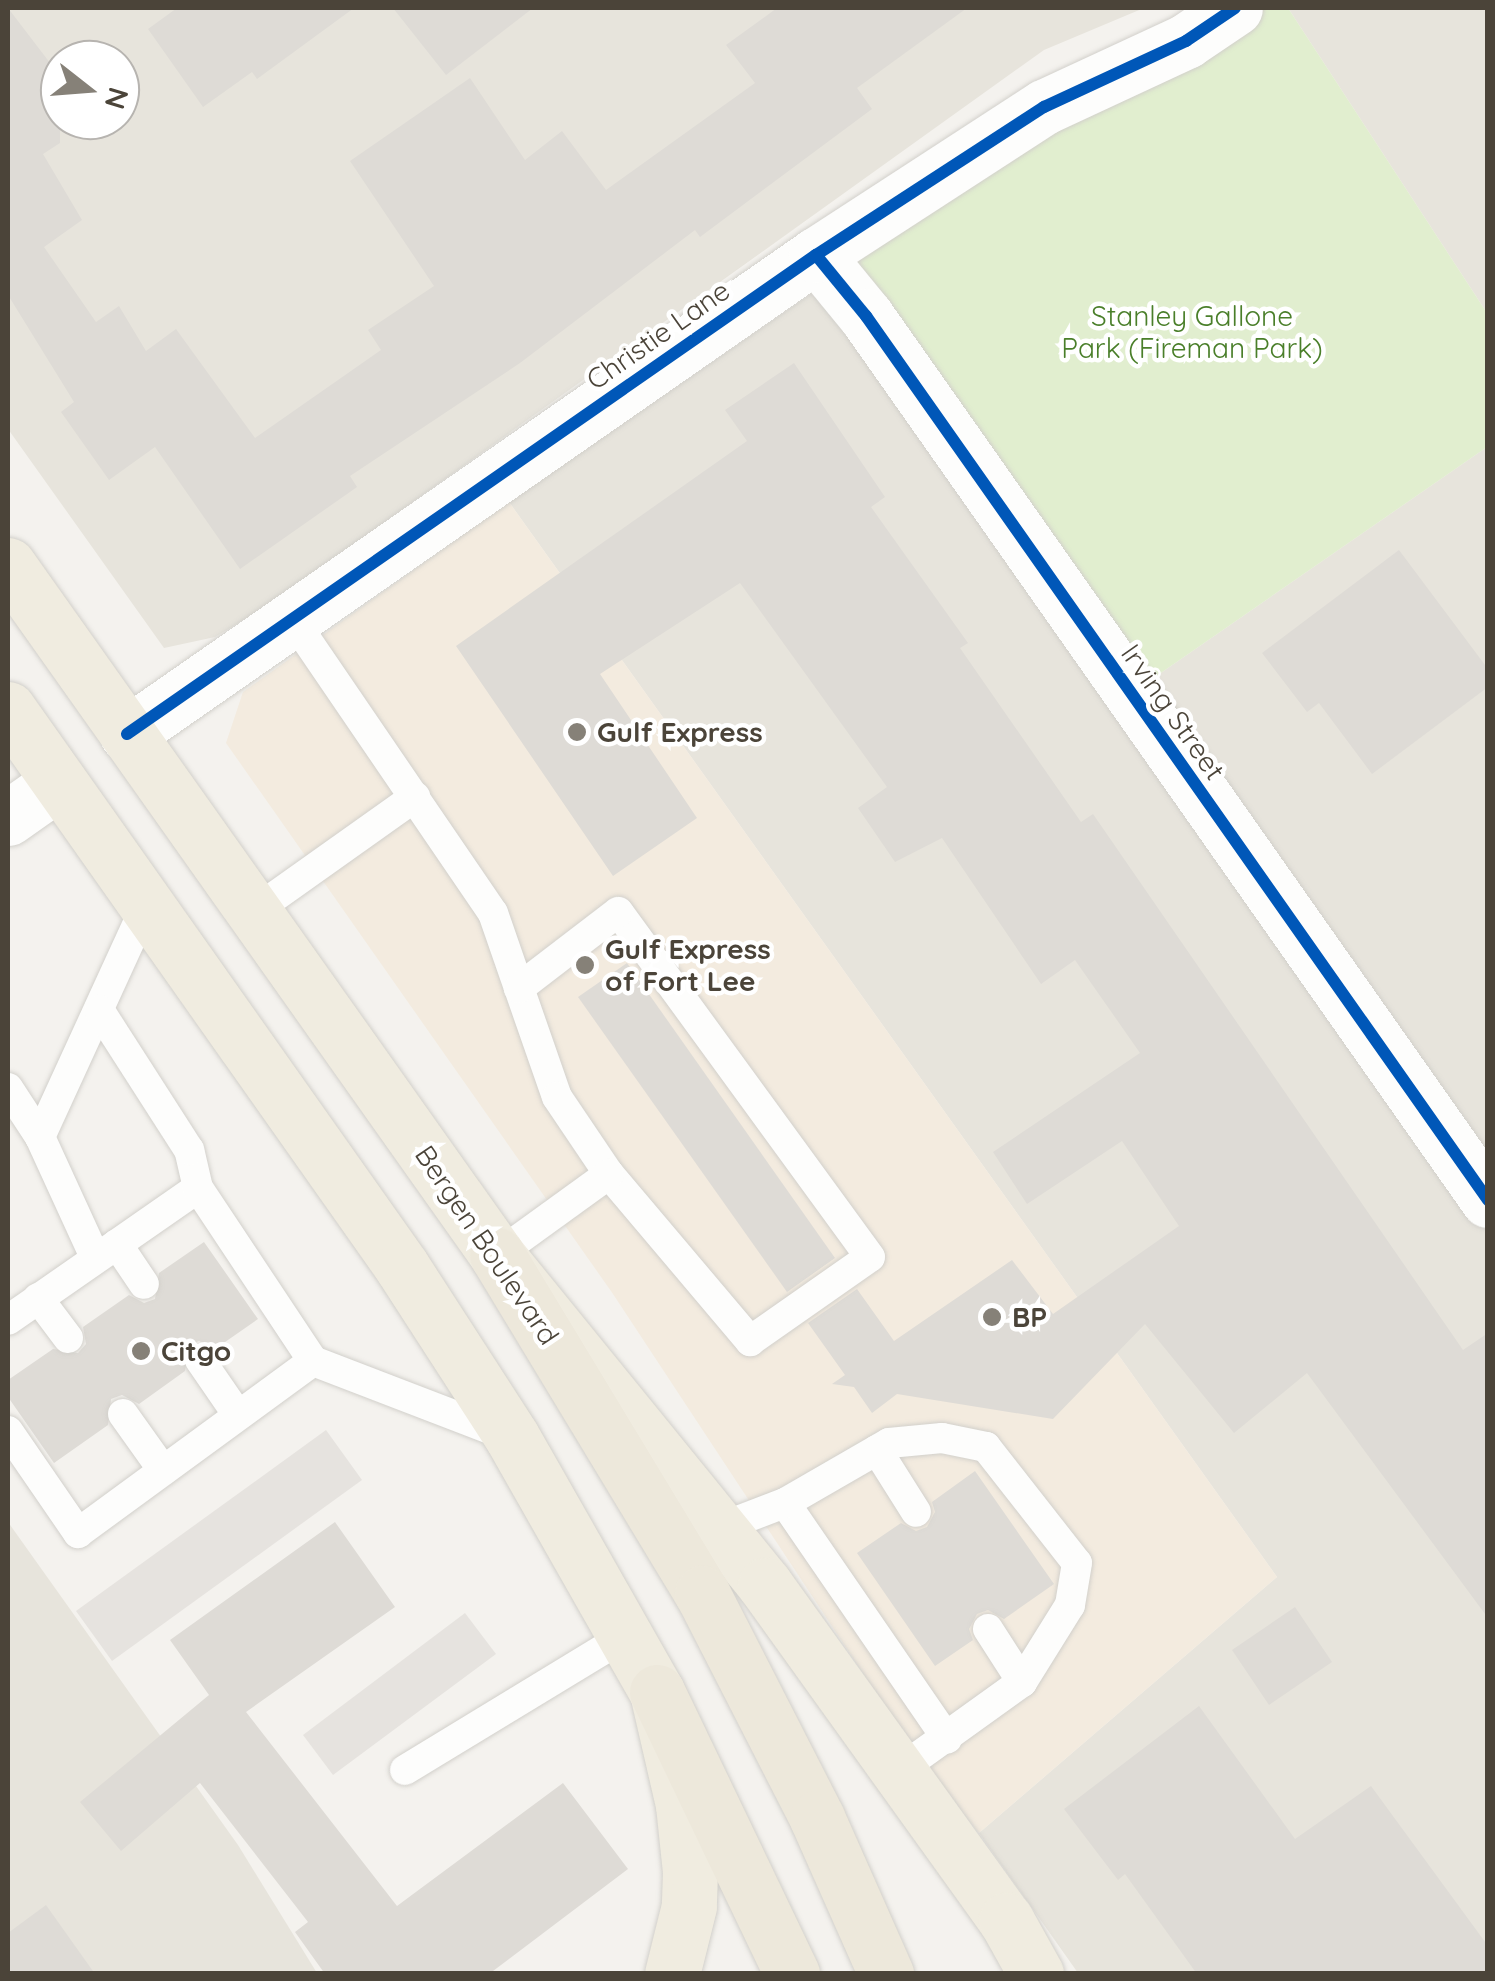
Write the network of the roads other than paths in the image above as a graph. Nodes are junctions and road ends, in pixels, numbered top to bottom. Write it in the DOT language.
graph roads {
  1 [pos="1235,8"];
  2 [pos="816,255"];
  3 [pos="8,565"];
  4 [pos="291,617"];
  5 [pos="8,710"];
  6 [pos="127,734"];
  7 [pos="59,782"];
  8 [pos="415,797"];
  9 [pos="8,818"];
  10 [pos="146,906"];
  11 [pos="253,912"];
  12 [pos="519,988"];
  13 [pos="99,1010"];
  14 [pos="8,1088"];
  15 [pos="40,1137"];
  16 [pos="609,1174"];
  17 [pos="198,1188"];
  18 [pos="1488,1200"];
  19 [pos="106,1250"];
  20 [pos="497,1254"];
  21 [pos="144,1284"];
  22 [pos="38,1298"];
  23 [pos="8,1320"];
  24 [pos="68,1338"];
  25 [pos="200,1360"];
  26 [pos="313,1360"];
  27 [pos="124,1414"];
  28 [pos="238,1415"];
  29 [pos="8,1431"];
  30 [pos="512,1437"];
  31 [pos="877,1450"];
  32 [pos="162,1470"];
  33 [pos="785,1503"];
  34 [pos="916,1512"];
  35 [pos="722,1527"];
  36 [pos="988,1630"];
  37 [pos="627,1635"];
  38 [pos="1022,1682"];
  39 [pos="657,1692"];
  40 [pos="947,1738"];
  41 [pos="405,1770"];
  42 [pos="898,1772"];
  43 [pos="672,1974"];
  44 [pos="792,1974"];
  45 [pos="886,1974"];
  46 [pos="1036,1974"];
  1 -- 2 [label="street, Christie Lane"];
  2 -- 4 [label="street, Christie Lane"];
  2 -- 18 [label="street, Irving Street"];
  3 -- 6 [label="highway, Bergen Boulevard"];
  4 -- 6 [label="street, Christie Lane"];
  4 -- 8 [label="lane"];
  5 -- 7 [label="highway"];
  6 -- 11 [label="highway, Bergen Boulevard"];
  7 -- 9 [label="street"];
  7 -- 10 [label="highway"];
  8 -- 11 [label="lane"];
  8 -- 12 [label="lane"];
  10 -- 13 [label="lane"];
  10 -- 30 [label="highway"];
  11 -- 20 [label="highway, Bergen Boulevard"];
  12 -- 16 [label="lane"];
  12 -- 16 [label="lane"];
  13 -- 15 [label="lane"];
  13 -- 17 [label="lane"];
  14 -- 15 [label="lane"];
  15 -- 19 [label="lane"];
  16 -- 20 [label="lane"];
  17 -- 19 [label="lane"];
  17 -- 26 [label="lane"];
  19 -- 21 [label="lane"];
  19 -- 22 [label="lane"];
  20 -- 35 [label="highway"];
  20 -- 45 [label="highway, Bergen Boulevard"];
  22 -- 23 [label="lane"];
  22 -- 24 [label="lane"];
  25 -- 28 [label="lane"];
  26 -- 28 [label="lane"];
  26 -- 30 [label="lane"];
  27 -- 32 [label="lane"];
  28 -- 32 [label="lane"];
  29 -- 32 [label="lane"];
  30 -- 37 [label="highway"];
  31 -- 33 [label="lane"];
  31 -- 34 [label="lane"];
  31 -- 38 [label="lane"];
  33 -- 35 [label="lane"];
  33 -- 40 [label="lane"];
  35 -- 42 [label="highway"];
  36 -- 38 [label="lane"];
  37 -- 39 [label="highway"];
  37 -- 41 [label="lane"];
  38 -- 40 [label="lane"];
  39 -- 43 [label="highway"];
  39 -- 44 [label="highway"];
  40 -- 42 [label="lane"];
  42 -- 46 [label="highway"];
}
